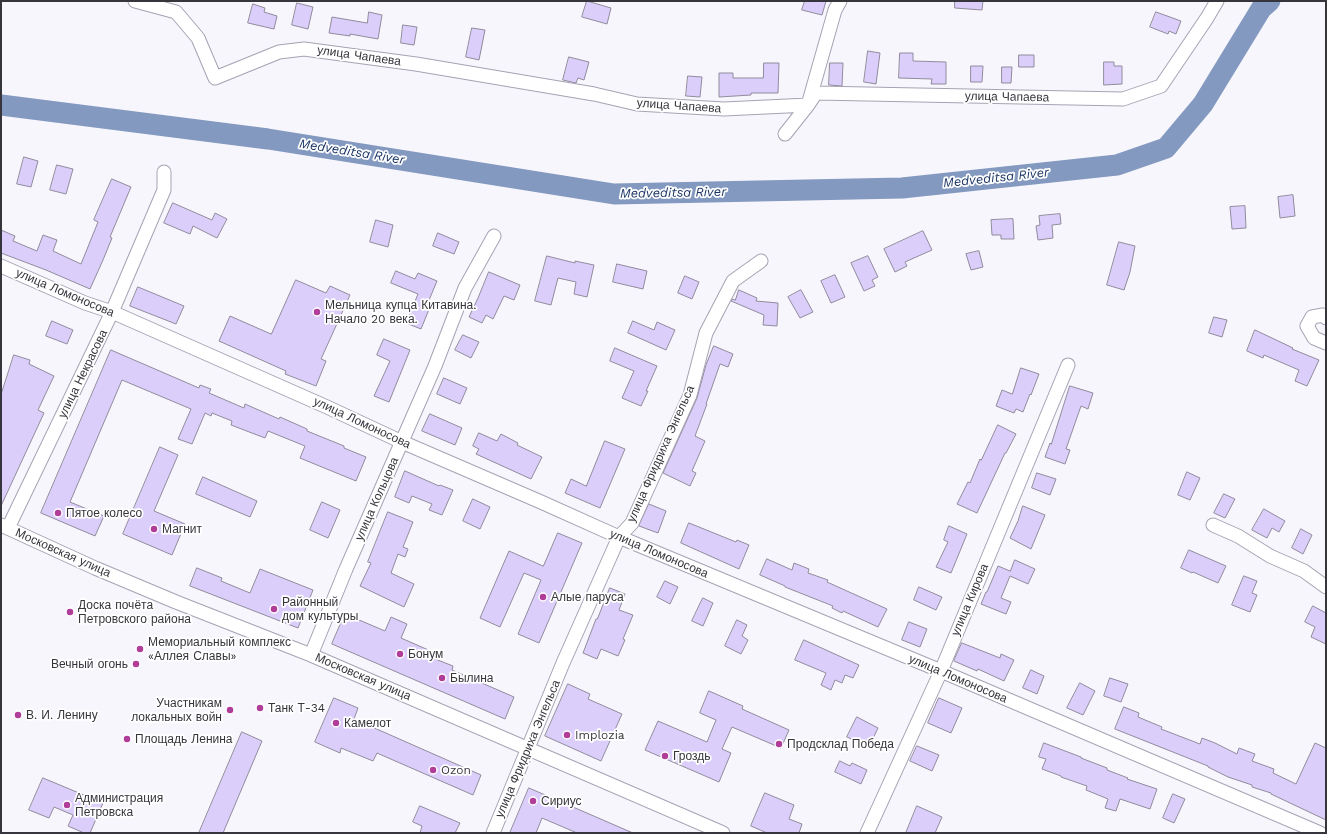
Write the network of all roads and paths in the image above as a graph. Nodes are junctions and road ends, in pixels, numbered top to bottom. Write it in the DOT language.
graph roads {
  1 [pos="135,1"];
  2 [pos="840,1"];
  3 [pos="1217,1"];
  4 [pos="808,105"];
  5 [pos="785,134"];
  6 [pos="164,172"];
  7 [pos="494,236"];
  8 [pos="761,261"];
  9 [pos="1,266"];
  10 [pos="112,312"];
  11 [pos="1326,318"];
  12 [pos="1326,343"];
  13 [pos="1068,365"];
  14 [pos="402,442"];
  15 [pos="1213,525"];
  16 [pos="5,527"];
  17 [pos="618,537"];
  18 [pos="1326,587"];
  19 [pos="311,655"];
  20 [pos="941,671"];
  21 [pos="528,748"];
  22 [pos="492,833"];
  23 [pos="723,833"];
  24 [pos="867,833"];
  25 [pos="1320,833"];
  1 -- 4 [label="street, улица Чапаева"];
  2 -- 4 [label="street"];
  3 -- 4 [label="street, улица Чапаева"];
  4 -- 5 [label="street"];
  6 -- 10 [label="street, улица Некрасова"];
  7 -- 14 [label="street, улица Кольцова"];
  8 -- 17 [label="street, улица Фридриха Энгельса"];
  9 -- 10 [label="street, улица Ломоносова"];
  10 -- 14 [label="street, улица Ломоносова"];
  10 -- 16 [label="street, улица Некрасова"];
  11 -- 12 [label="street"];
  13 -- 20 [label="street, улица Кирова"];
  14 -- 17 [label="street, улица Ломоносова"];
  14 -- 19 [label="street, улица Кольцова"];
  15 -- 18 [label="street"];
  16 -- 19 [label="street, Московская улица"];
  17 -- 20 [label="street, улица Ломоносова"];
  17 -- 21 [label="street, улица Фридриха Энгельса"];
  19 -- 21 [label="street, Московская улица"];
  20 -- 24 [label="street, улица Кирова"];
  20 -- 25 [label="street, улица Ломоносова"];
  21 -- 22 [label="street, улица Фридриха Энгельса"];
  21 -- 23 [label="street, Московская улица"];
}
